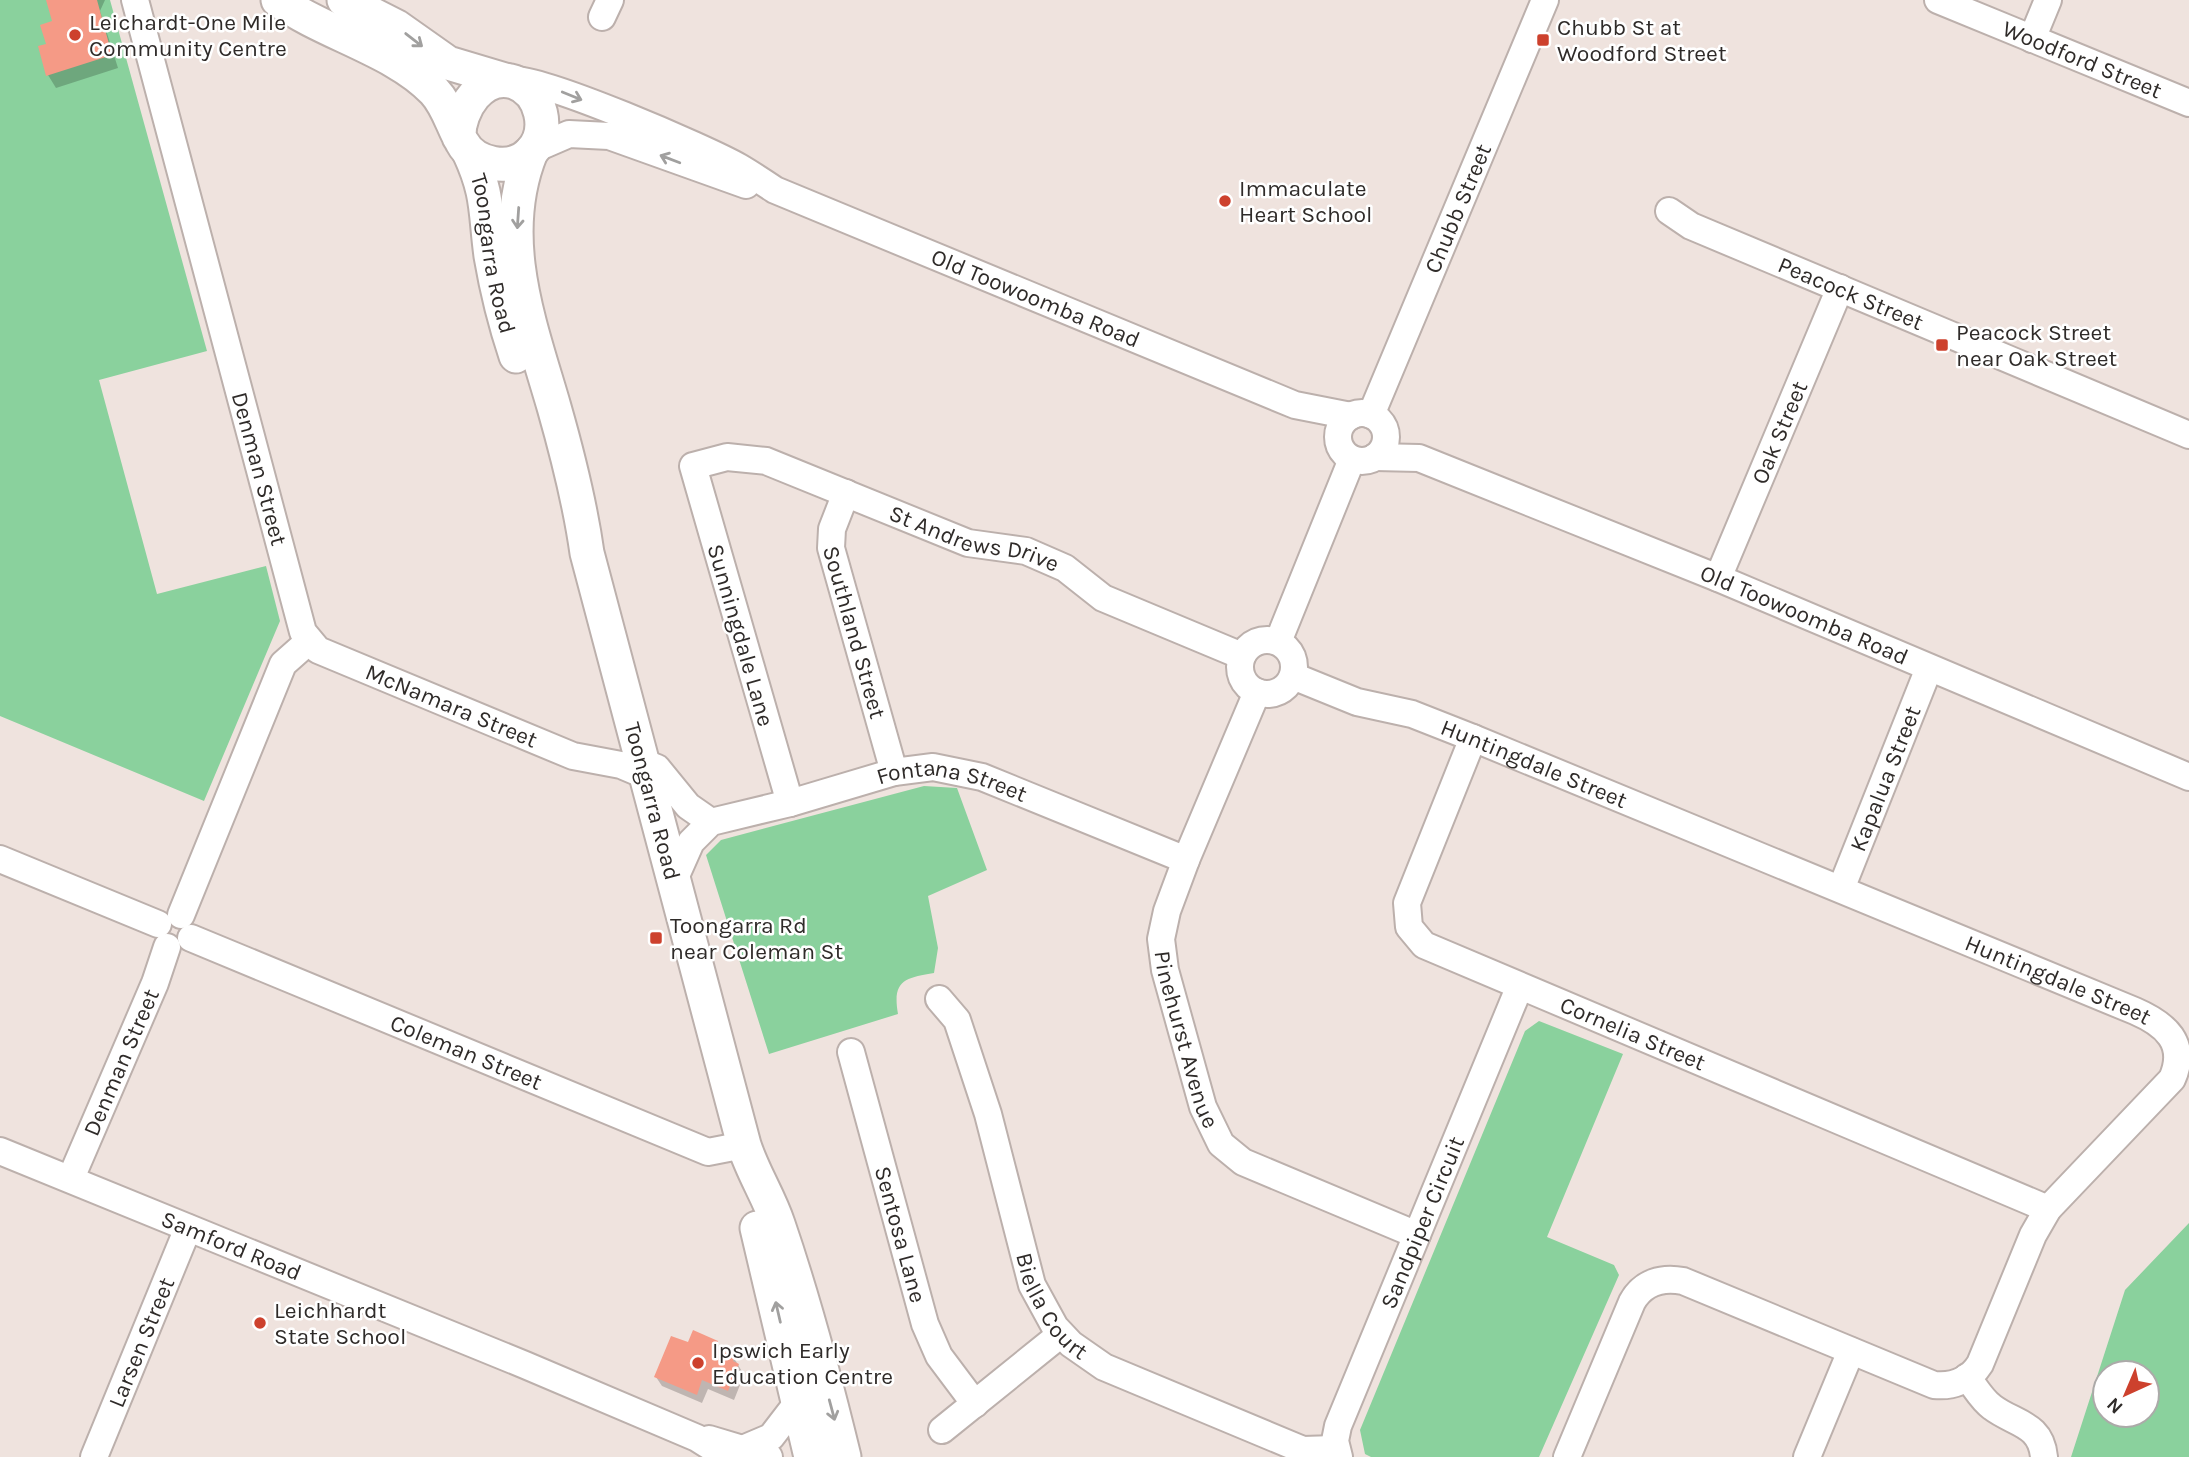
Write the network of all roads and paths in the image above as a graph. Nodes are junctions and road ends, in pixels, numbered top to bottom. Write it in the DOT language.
graph roads {
  1 [pos="135,0"];
  2 [pos="278,0"];
  3 [pos="303,0"];
  4 [pos="344,0"];
  5 [pos="1545,0"];
  6 [pos="1938,0"];
  7 [pos="2048,0"];
  8 [pos="2032,39"];
  9 [pos="407,70"];
  10 [pos="506,80"];
  11 [pos="2189,103"];
  12 [pos="464,144"];
  13 [pos="532,151"];
  14 [pos="775,190"];
  15 [pos="1668,211"];
  16 [pos="1840,288"];
  17 [pos="1296,405"];
  18 [pos="1369,420"];
  19 [pos="2189,435"];
  20 [pos="1355,453"];
  21 [pos="1419,458"];
  22 [pos="693,466"];
  23 [pos="846,493"];
  24 [pos="587,553"];
  25 [pos="1718,578"];
  26 [pos="309,641"];
  27 [pos="1278,642"];
  28 [pos="1242,656"];
  29 [pos="1929,668"];
  30 [pos="1293,676"];
  31 [pos="1257,692"];
  32 [pos="633,725"];
  33 [pos="1473,738"];
  34 [pos="600,761"];
  35 [pos="645,770"];
  36 [pos="894,772"];
  37 [pos="2189,777"];
  38 [pos="790,803"];
  39 [pos="711,822"];
  40 [pos="0,859"];
  41 [pos="1186,860"];
  42 [pos="675,878"];
  43 [pos="1841,889"];
  44 [pos="174,931"];
  45 [pos="1520,988"];
  46 [pos="939,999"];
  47 [pos="2184,1047"];
  48 [pos="851,1052"];
  49 [pos="0,1151"];
  50 [pos="748,1159"];
  51 [pos="71,1178"];
  52 [pos="2048,1209"];
  53 [pos="188,1228"];
  54 [pos="1417,1235"];
  55 [pos="1061,1334"];
  56 [pos="1851,1351"];
  57 [pos="1967,1377"];
  58 [pos="798,1402"];
  59 [pos="975,1404"];
  60 [pos="942,1430"];
  61 [pos="1337,1453"];
  62 [pos="747,1454"];
  63 [pos="94,1457"];
  64 [pos="811,1457"];
  65 [pos="844,1457"];
  66 [pos="1567,1457"];
  67 [pos="1807,1457"];
  68 [pos="2044,1457"];
  1 -- 26 [label="street, Denman Street"];
  2 -- 9 [label="main road"];
  3 -- 9 [label="main road"];
  4 -- 10 [label="main road, Old Toowoomba Road, one-way"];
  5 -- 18 [label="street, Chubb Street"];
  6 -- 8 [label="street, Woodford Street"];
  7 -- 8 [label="street"];
  8 -- 11 [label="street, Woodford Street"];
  9 -- 12 [label="main road"];
  10 -- 12 [label="main road"];
  10 -- 13 [label="main road"];
  10 -- 14 [label="street, Old Toowoomba Road, one-way"];
  12 -- 13 [label="main road"];
  12 -- 24 [label="main road, Toongarra Road"];
  14 -- 13 [label="street, Old Toowoomba Road, one-way"];
  13 -- 24 [label="main road, Toongarra Road, one-way"];
  14 -- 17 [label="street, Old Toowoomba Road"];
  15 -- 16 [label="street, Peacock Street"];
  16 -- 19 [label="street, Peacock Street"];
  16 -- 25 [label="street, Oak Street"];
  17 -- 18 [label="street, Old Toowoomba Road"];
  17 -- 20 [label="street, Old Toowoomba Road"];
  18 -- 20 [label="street"];
  18 -- 20 [label="street"];
  18 -- 21 [label="street, Old Toowoomba Road"];
  20 -- 21 [label="street, Old Toowoomba Road"];
  20 -- 27 [label="street"];
  21 -- 25 [label="street, Old Toowoomba Road"];
  22 -- 23 [label="street, St Andrews Drive"];
  22 -- 38 [label="street, Sunningdale Lane"];
  23 -- 28 [label="street, St Andrews Drive"];
  23 -- 36 [label="street, Southland Street"];
  24 -- 32 [label="main road, Toongarra Road"];
  25 -- 29 [label="street, Old Toowoomba Road"];
  26 -- 34 [label="street, McNamara Street"];
  26 -- 44 [label="street, Denman Street"];
  27 -- 28 [label="street"];
  27 -- 30 [label="street"];
  28 -- 31 [label="street"];
  29 -- 37 [label="street, Old Toowoomba Road"];
  29 -- 43 [label="street, Kapalua Street"];
  30 -- 31 [label="street"];
  30 -- 33 [label="street, Huntingdale Street"];
  31 -- 41 [label="street, Pinehurst Avenue"];
  32 -- 34 [label="street"];
  32 -- 35 [label="main road, Toongarra Road"];
  33 -- 43 [label="street, Huntingdale Street"];
  33 -- 45 [label="street, Cornelia Street"];
  34 -- 35 [label="street, McNamara Street"];
  35 -- 39 [label="street"];
  35 -- 42 [label="main road, Toongarra Road"];
  36 -- 38 [label="street, Fontana Street"];
  36 -- 41 [label="street, Fontana Street"];
  38 -- 39 [label="street, Fontana Street"];
  39 -- 42 [label="street"];
  40 -- 44 [label="street, Coleman Street"];
  41 -- 54 [label="street, Pinehurst Avenue"];
  42 -- 50 [label="main road, Toongarra Road"];
  43 -- 47 [label="street, Huntingdale Street"];
  44 -- 50 [label="street, Coleman Street"];
  44 -- 51 [label="street, Denman Street"];
  45 -- 52 [label="street, Cornelia Street"];
  45 -- 54 [label="street, Sandpiper Circuit"];
  46 -- 55 [label="street, Biella Court"];
  47 -- 52 [label="street, Huntingdale Street"];
  48 -- 59 [label="street, Sentosa Lane"];
  49 -- 51 [label="street, Samford Road"];
  58 -- 50 [label="main road, Toongarra Road, one-way"];
  50 -- 65 [label="main road, Toongarra Road, one-way"];
  51 -- 53 [label="street, Samford Road"];
  52 -- 57 [label="street, Huntingdale Street"];
  53 -- 62 [label="street, Samford Road"];
  53 -- 63 [label="street, Larsen Street"];
  54 -- 61 [label="street, Sandpiper Circuit"];
  55 -- 59 [label="street"];
  55 -- 61 [label="street, Biella Court"];
  56 -- 57 [label="street"];
  56 -- 66 [label="street"];
  56 -- 67 [label="street"];
  57 -- 68 [label="street"];
  58 -- 62 [label="street"];
  58 -- 64 [label="main road, Toongarra Road"];
  59 -- 60 [label="street"];
}
